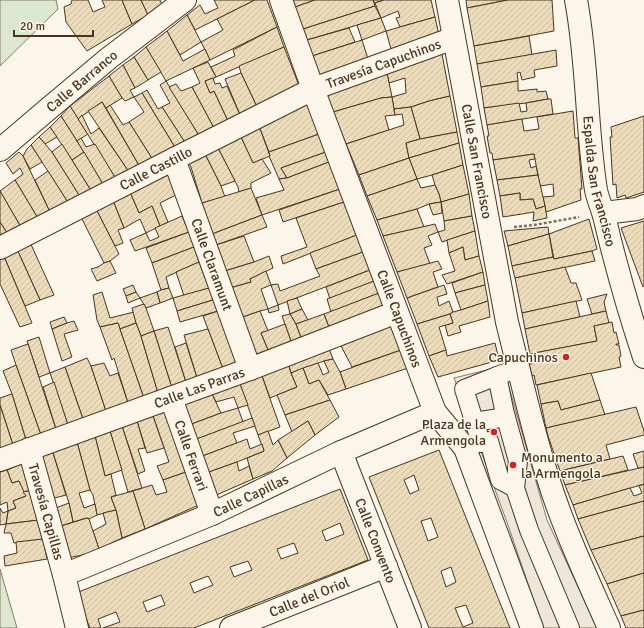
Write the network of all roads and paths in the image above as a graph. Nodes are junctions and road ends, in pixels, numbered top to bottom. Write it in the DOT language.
graph roads {
  1 [pos="185,0"];
  2 [pos="281,0"];
  3 [pos="447,0"];
  4 [pos="576,0"];
  5 [pos="454,38"];
  6 [pos="313,89"];
  7 [pos="0,150"];
  8 [pos="174,159"];
  9 [pos="644,206"];
  10 [pos="604,213"];
  11 [pos="490,229"];
  12 [pos="0,248"];
  13 [pos="397,312"];
  14 [pos="637,313"];
  15 [pos="644,357"];
  16 [pos="250,369"];
  17 [pos="171,398"];
  18 [pos="435,412"];
  19 [pos="506,417"];
  20 [pos="474,422"];
  21 [pos="512,438"];
  22 [pos="483,442"];
  23 [pos="29,449"];
  24 [pos="342,452"];
  25 [pos="0,460"];
  26 [pos="515,488"];
  27 [pos="212,514"];
  28 [pos="386,566"];
  29 [pos="64,575"];
  30 [pos="77,628"];
  31 [pos="231,628"];
  32 [pos="410,628"];
  33 [pos="532,628"];
  34 [pos="570,628"];
  35 [pos="609,628"];
  1 -- 7 [label="street, Calle Barranco"];
  2 -- 6 [label="street, Calle Capuchinos"];
  3 -- 5 [label="street, Calle San Francisco"];
  4 -- 10 [label="street, Espalda San Francisco"];
  5 -- 6 [label="street, Travesía Capuchinos"];
  5 -- 11 [label="street, Calle San Francisco"];
  6 -- 8 [label="street, Calle Castillo"];
  6 -- 13 [label="street, Calle Capuchinos"];
  8 -- 12 [label="street, Calle Castillo"];
  8 -- 16 [label="street, Calle Claramunt"];
  9 -- 10 [label="street"];
  10 -- 11 [label="path"];
  10 -- 14 [label="street, Espalda San Francisco"];
  11 -- 35 [label="street, Calle San Francisco"];
  13 -- 16 [label="street, Calle Las Parras"];
  13 -- 18 [label="street, Calle Capuchinos"];
  14 -- 15 [label="street, Espalda San Francisco"];
  16 -- 17 [label="street, Calle Las Parras"];
  17 -- 23 [label="street, Calle Las Parras"];
  17 -- 27 [label="street, Calle Ferrari"];
  18 -- 24 [label="street, Calle Capillas"];
  18 -- 33 [label="street, Calle Capuchinos"];
  19 -- 20 [label="street"];
  19 -- 20 [label="street"];
  19 -- 21 [label="street"];
  20 -- 22 [label="street"];
  21 -- 22 [label="street"];
  21 -- 26 [label="street"];
  22 -- 26 [label="street"];
  23 -- 25 [label="street, Calle Las Parras"];
  23 -- 29 [label="street, Travesía Capillas"];
  24 -- 27 [label="street, Calle Capillas"];
  24 -- 28 [label="street, Calle Convento"];
  26 -- 34 [label="street"];
  27 -- 29 [label="street, Calle Capillas"];
  28 -- 31 [label="street, Calle del Oriol"];
  28 -- 32 [label="street, Calle Convento"];
  29 -- 30 [label="street, Travesía Capillas"];
}
